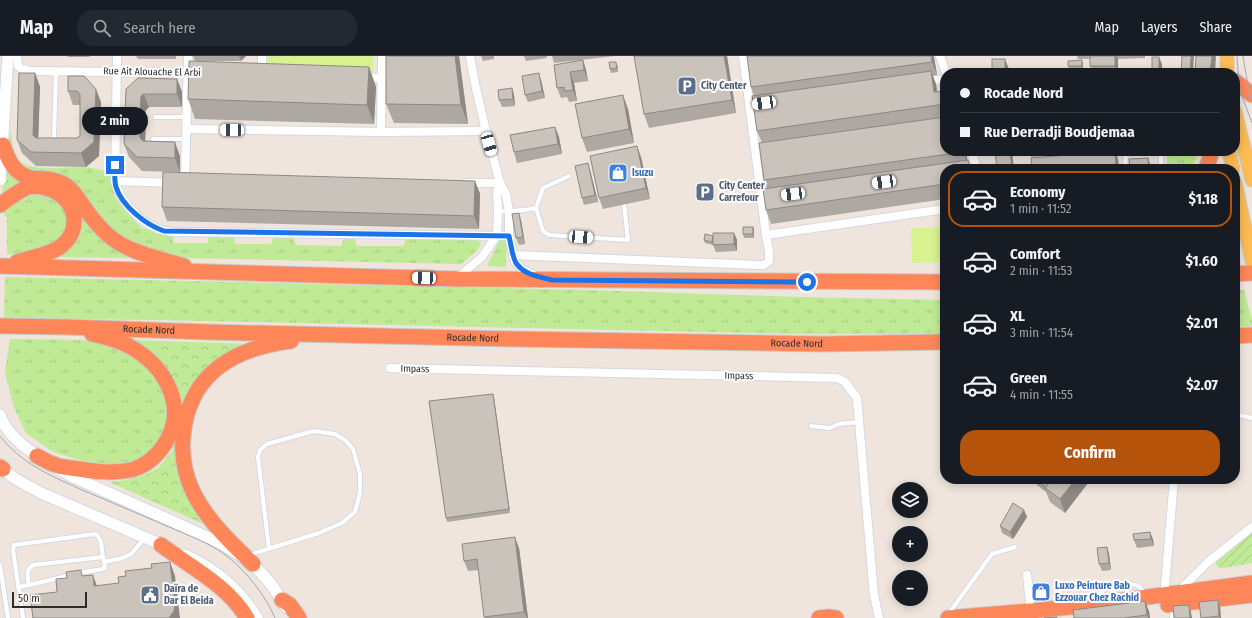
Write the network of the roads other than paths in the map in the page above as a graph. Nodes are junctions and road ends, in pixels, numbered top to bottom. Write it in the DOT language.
graph roads {
  1 [pos="8,56"];
  2 [pos="17,56"];
  3 [pos="117,56"];
  4 [pos="188,56"];
  5 [pos="262,56"];
  6 [pos="382,56"];
  7 [pos="470,56"];
  8 [pos="940,56"];
  9 [pos="1221,56"];
  10 [pos="1226,56"];
  11 [pos="745,59"];
  12 [pos="944,68"];
  13 [pos="1221,68"];
  14 [pos="1227,68"];
  15 [pos="56,70"];
  16 [pos="117,71"];
  17 [pos="187,73"];
  18 [pos="210,74"];
  19 [pos="262,76"];
  20 [pos="358,77"];
  21 [pos="382,78"];
  22 [pos="940,80"];
  23 [pos="914,83"];
  24 [pos="1240,85"];
  25 [pos="1252,94"];
  26 [pos="155,117"];
  27 [pos="186,117"];
  28 [pos="187,129"];
  29 [pos="486,131"];
  30 [pos="381,132"];
  31 [pos="1240,132"];
  32 [pos="54,138"];
  33 [pos="153,139"];
  34 [pos="186,139"];
  35 [pos="2,145"];
  36 [pos="568,176"];
  37 [pos="0,180"];
  38 [pos="1252,180"];
  39 [pos="115,181"];
  40 [pos="460,183"];
  41 [pos="500,183"];
  42 [pos="624,204"];
  43 [pos="0,205"];
  44 [pos="1240,206"];
  45 [pos="536,208"];
  46 [pos="940,210"];
  47 [pos="498,211"];
  48 [pos="509,212"];
  49 [pos="497,235"];
  50 [pos="766,235"];
  51 [pos="509,236"];
  52 [pos="513,255"];
  53 [pos="1252,261"];
  54 [pos="3,266"];
  55 [pos="200,271"];
  56 [pos="1252,273"];
  57 [pos="1240,274"];
  58 [pos="456,279"];
  59 [pos="552,280"];
  60 [pos="940,282"];
  61 [pos="0,326"];
  62 [pos="66,327"];
  63 [pos="329,335"];
  64 [pos="1252,335"];
  65 [pos="1240,336"];
  66 [pos="940,342"];
  67 [pos="390,368"];
  68 [pos="0,415"];
  69 [pos="1240,415"];
  70 [pos="1252,418"];
  71 [pos="860,422"];
  72 [pos="811,426"];
  73 [pos="36,456"];
  74 [pos="1,467"];
  75 [pos="1174,484"];
  76 [pos="1252,527"];
  77 [pos="146,538"];
  78 [pos="161,545"];
  79 [pos="1016,547"];
  80 [pos="269,549"];
  81 [pos="103,556"];
  82 [pos="249,560"];
  83 [pos="104,562"];
  84 [pos="0,565"];
  85 [pos="1027,575"];
  86 [pos="1252,583"];
  87 [pos="29,585"];
  88 [pos="18,587"];
  89 [pos="1252,595"];
  90 [pos="1168,598"];
  91 [pos="282,600"];
  92 [pos="1031,611"];
  93 [pos="8,618"];
  94 [pos="23,618"];
  95 [pos="247,618"];
  96 [pos="257,618"];
  97 [pos="291,618"];
  98 [pos="299,618"];
  99 [pos="819,618"];
  100 [pos="836,618"];
  101 [pos="879,618"];
  102 [pos="947,618"];
  103 [pos="1054,618"];
  104 [pos="1172,618"];
  1 -- 35 [label="main road"];
  2 -- 15 [label="street, Rue Ait Alouache El Arbi"];
  3 -- 16 [label="street"];
  4 -- 17 [label="street"];
  5 -- 19 [label="street"];
  6 -- 21 [label="street"];
  7 -- 29 [label="street"];
  8 -- 12 [label="street"];
  9 -- 13 [label="main road"];
  10 -- 14 [label="main road"];
  11 -- 50 [label="street"];
  15 -- 16 [label="street, Rue Ait Alouache El Arbi"];
  15 -- 32 [label="lane"];
  16 -- 17 [label="street, Rue Ait Alouache El Arbi"];
  16 -- 39 [label="street"];
  17 -- 18 [label="street, Rue Ait Alouache El Arbi"];
  17 -- 27 [label="street"];
  20 -- 21 [label="street"];
  21 -- 30 [label="street"];
  22 -- 23 [label="street"];
  24 -- 25 [label="highway"];
  26 -- 27 [label="lane"];
  27 -- 28 [label="street"];
  28 -- 30 [label="street"];
  28 -- 34 [label="street"];
  29 -- 30 [label="street"];
  29 -- 41 [label="street"];
  31 -- 38 [label="main road"];
  33 -- 34 [label="lane"];
  34 -- 39 [label="street"];
  35 -- 37 [label="main road"];
  35 -- 55 [label="highway"];
  36 -- 45 [label="lane"];
  39 -- 49 [label="street"];
  40 -- 41 [label="street"];
  41 -- 47 [label="street"];
  41 -- 48 [label="street"];
  42 -- 45 [label="lane"];
  43 -- 54 [label="highway"];
  44 -- 53 [label="main road"];
  45 -- 48 [label="lane"];
  46 -- 50 [label="street"];
  47 -- 48 [label="lane"];
  47 -- 49 [label="street"];
  48 -- 51 [label="street"];
  49 -- 51 [label="street"];
  49 -- 58 [label="street"];
  50 -- 52 [label="street"];
  51 -- 52 [label="street"];
  52 -- 59 [label="street"];
  54 -- 55 [label="highway"];
  55 -- 58 [label="highway"];
  56 -- 57 [label="highway"];
  58 -- 59 [label="highway"];
  59 -- 60 [label="highway"];
  61 -- 62 [label="highway, Rocade Nord"];
  62 -- 63 [label="highway, Rocade Nord"];
  62 -- 73 [label="highway"];
  63 -- 66 [label="highway, Rocade Nord"];
  63 -- 82 [label="highway"];
  64 -- 65 [label="highway"];
  67 -- 71 [label="street, Impass"];
  68 -- 73 [label="main road"];
  69 -- 70 [label="lane"];
  71 -- 72 [label="lane"];
  71 -- 101 [label="street, Impass"];
  73 -- 82 [label="main road"];
  74 -- 77 [label="main road"];
  75 -- 90 [label="street"];
  76 -- 90 [label="street"];
  77 -- 78 [label="main road"];
  77 -- 83 [label="lane"];
  78 -- 95 [label="highway"];
  78 -- 96 [label="main road"];
  79 -- 102 [label="lane"];
  80 -- 80 [label="lane"];
  80 -- 82 [label="lane"];
  81 -- 83 [label="lane"];
  81 -- 87 [label="lane"];
  81 -- 88 [label="lane"];
  82 -- 91 [label="main road"];
  83 -- 87 [label="lane"];
  84 -- 93 [label="lane"];
  85 -- 92 [label="street"];
  86 -- 90 [label="highway"];
  87 -- 88 [label="lane"];
  88 -- 94 [label="lane"];
  89 -- 90 [label="highway"];
  90 -- 92 [label="highway"];
  90 -- 103 [label="highway"];
  90 -- 104 [label="lane"];
  91 -- 97 [label="main road"];
  91 -- 98 [label="highway"];
  92 -- 102 [label="highway"];
  99 -- 100 [label="highway"];
}
